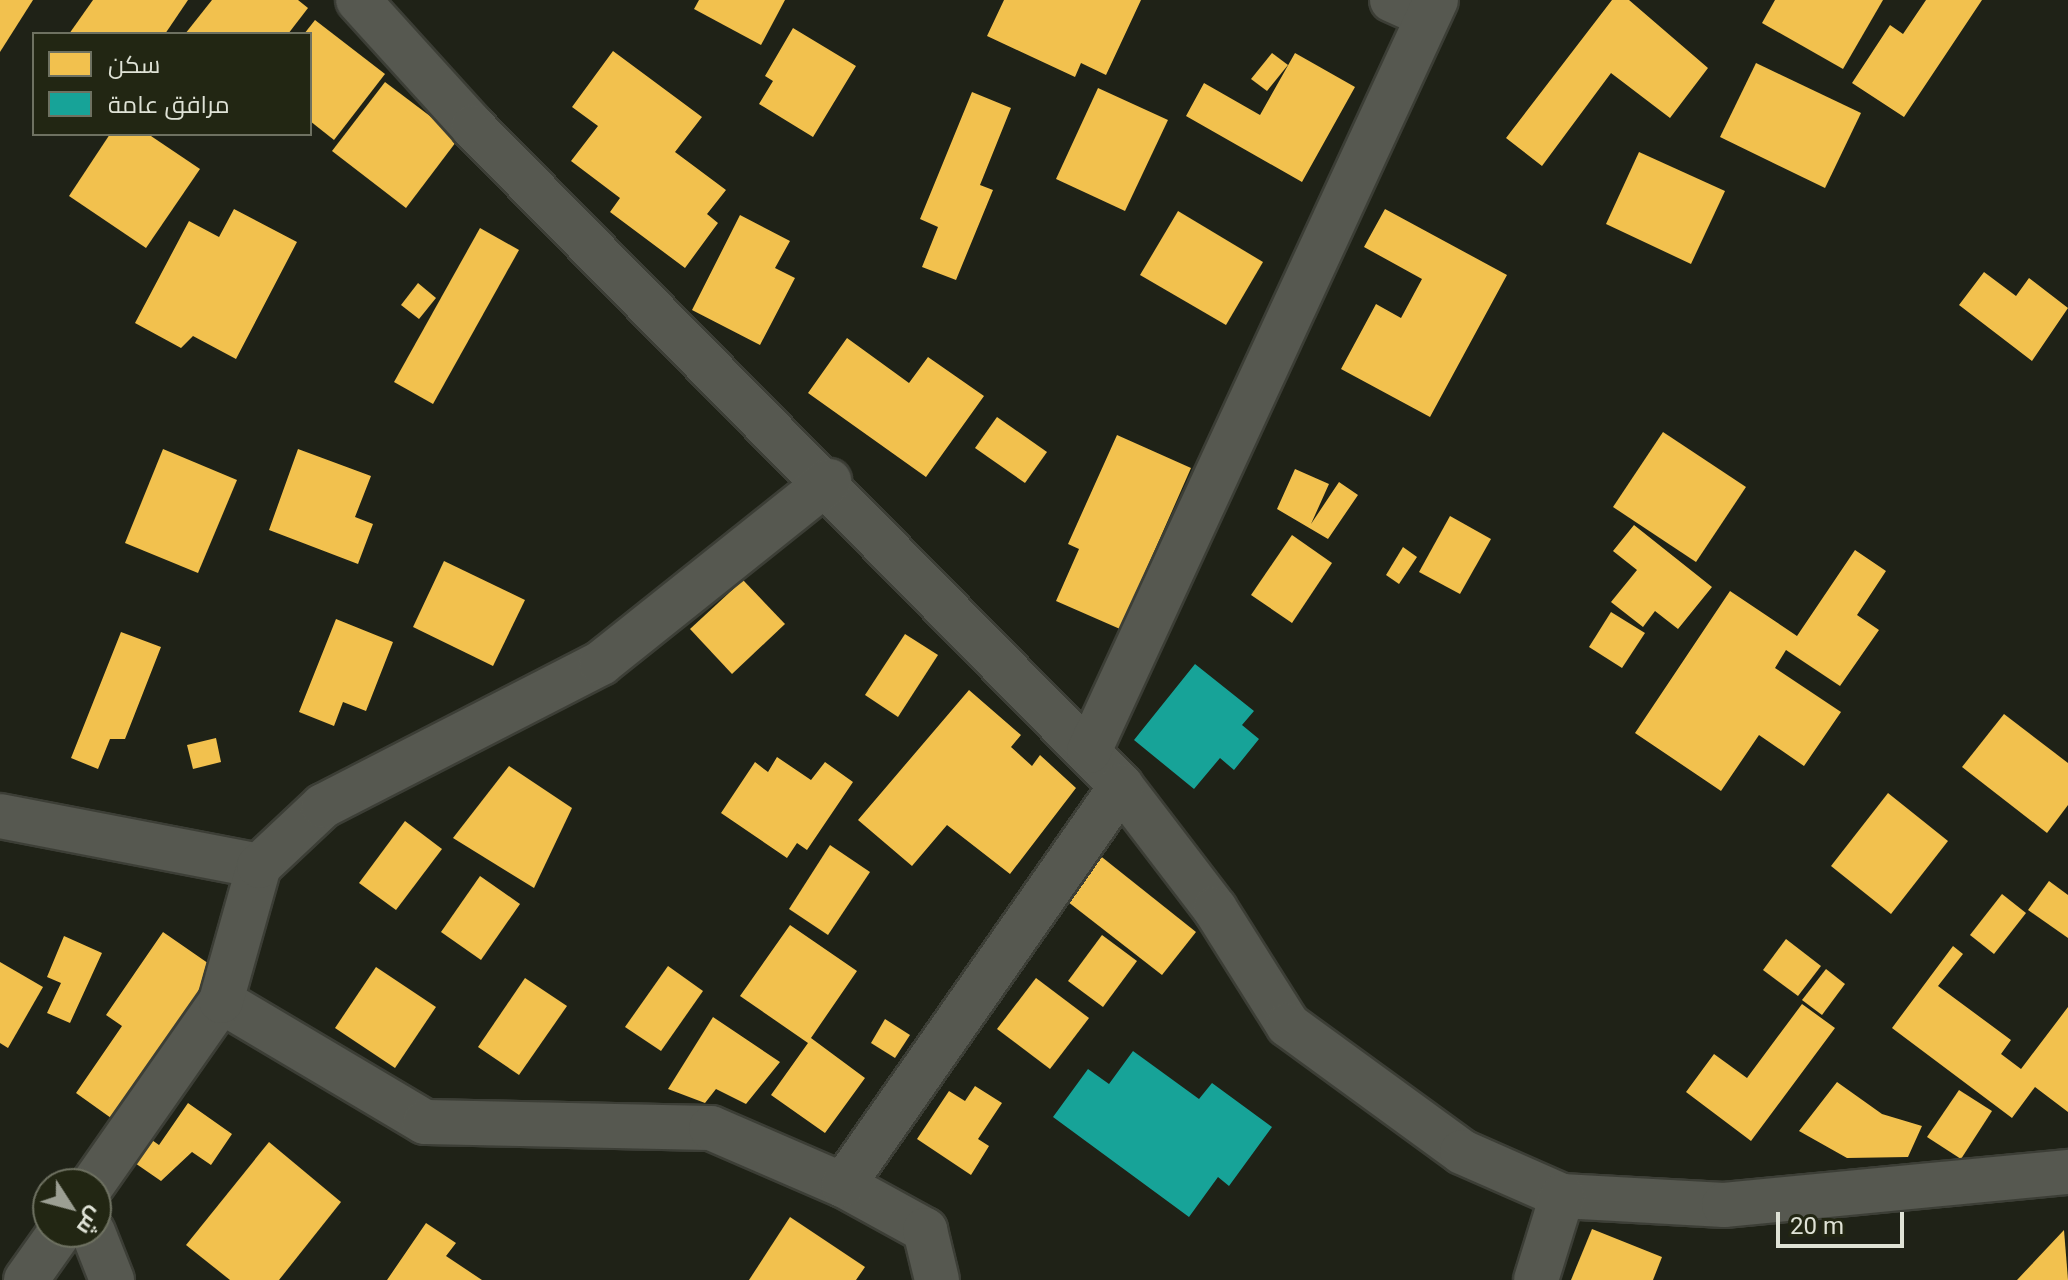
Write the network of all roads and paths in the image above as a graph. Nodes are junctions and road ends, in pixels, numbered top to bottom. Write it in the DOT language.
graph roads {
  1 [pos="358,0"];
  2 [pos="1419,5"];
  3 [pos="829,481"];
  4 [pos="1089,751"];
  5 [pos="1121,786"];
  6 [pos="0,816"];
  7 [pos="259,866"];
  8 [pos="221,1001"];
  9 [pos="104,1168"];
  10 [pos="2068,1172"];
  11 [pos="843,1185"];
  12 [pos="1562,1196"];
  13 [pos="49,1248"];
  14 [pos="99,1248"];
  15 [pos="26,1280"];
  16 [pos="112,1280"];
  17 [pos="937,1280"];
  18 [pos="1536,1280"];
  1 -- 3 [label="street"];
  2 -- 4 [label="street"];
  3 -- 4 [label="street"];
  3 -- 7 [label="street"];
  4 -- 5 [label="street"];
  5 -- 11 [label="street"];
  5 -- 12 [label="street"];
  6 -- 7 [label="street"];
  7 -- 8 [label="street"];
  8 -- 9 [label="street"];
  8 -- 11 [label="street"];
  10 -- 12 [label="street"];
  11 -- 17 [label="street"];
  12 -- 18 [label="street"];
  13 -- 15 [label="street"];
  14 -- 16 [label="street"];
}
